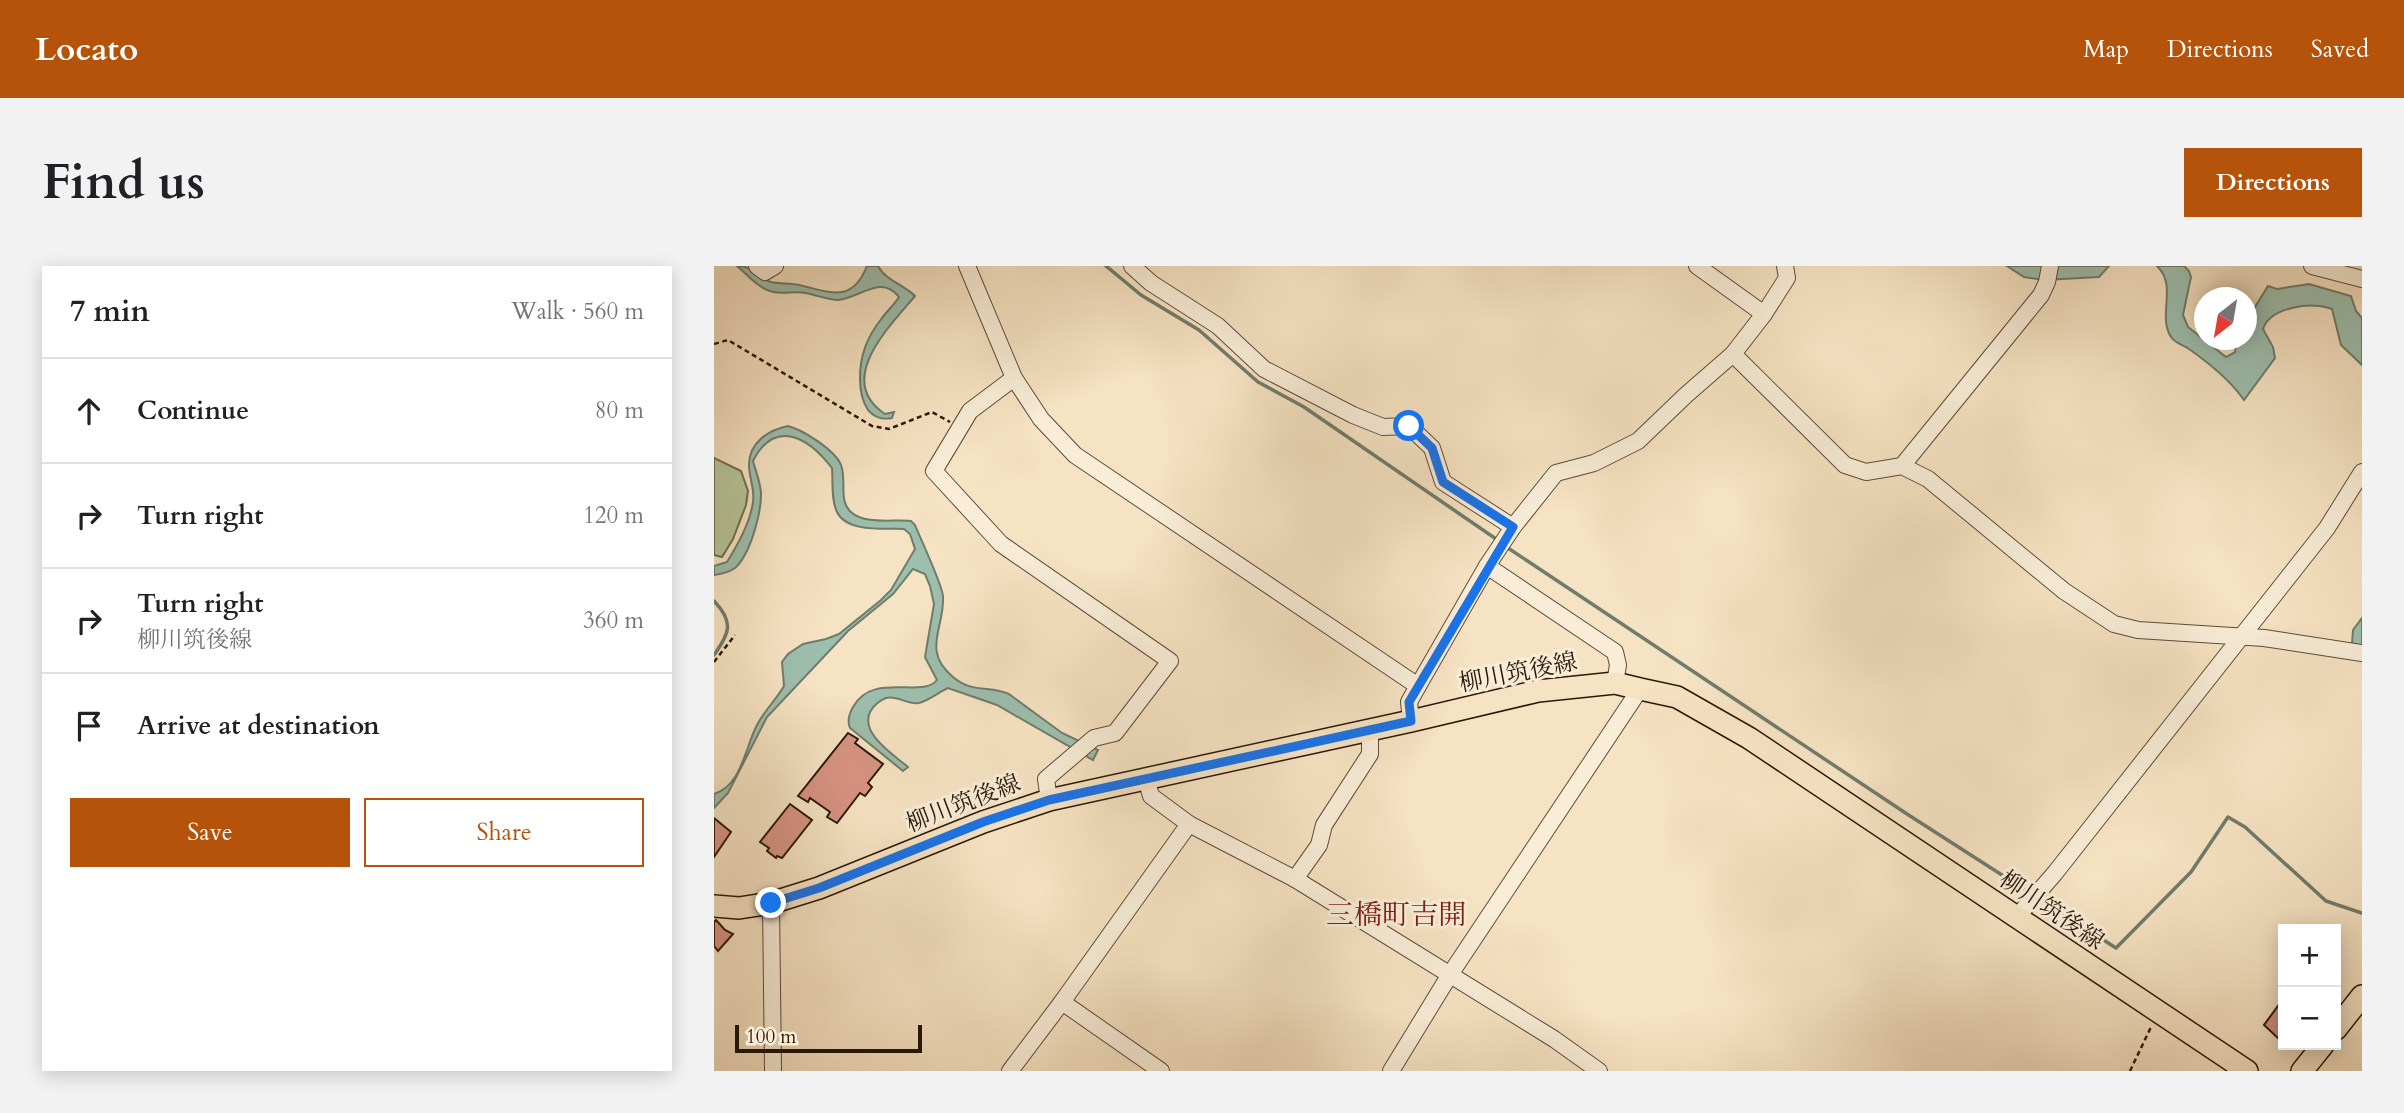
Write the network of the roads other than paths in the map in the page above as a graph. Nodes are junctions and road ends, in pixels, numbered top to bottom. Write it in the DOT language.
graph roads {
  1 [pos="757,266"];
  2 [pos="775,266"];
  3 [pos="967,266"];
  4 [pos="1132,266"];
  5 [pos="1697,266"];
  6 [pos="1785,266"];
  7 [pos="2312,266"];
  8 [pos="2049,274"];
  9 [pos="2362,279"];
  10 [pos="1764,314"];
  11 [pos="1733,354"];
  12 [pos="1014,378"];
  13 [pos="1902,466"];
  14 [pos="2362,472"];
  15 [pos="1513,527"];
  16 [pos="1488,566"];
  17 [pos="2240,636"];
  18 [pos="2362,653"];
  19 [pos="1615,683"];
  20 [pos="1418,685"];
  21 [pos="1640,689"];
  22 [pos="1411,721"];
  23 [pos="1370,730"];
  24 [pos="1146,778"];
  25 [pos="1049,800"];
  26 [pos="1189,824"];
  27 [pos="1296,879"];
  28 [pos="771,903"];
  29 [pos="714,906"];
  30 [pos="2016,918"];
  31 [pos="1449,976"];
  32 [pos="2362,996"];
  33 [pos="1062,1002"];
  34 [pos="2341,1023"];
  35 [pos="2319,1050"];
  36 [pos="773,1071"];
  37 [pos="1010,1071"];
  38 [pos="1161,1071"];
  39 [pos="1391,1071"];
  40 [pos="1599,1071"];
  41 [pos="2247,1071"];
  42 [pos="2302,1071"];
  1 -- 2 [label="street"];
  3 -- 12 [label="street"];
  4 -- 15 [label="street"];
  5 -- 10 [label="street"];
  6 -- 10 [label="street"];
  7 -- 9 [label="street"];
  8 -- 13 [label="street"];
  10 -- 11 [label="street"];
  11 -- 13 [label="street"];
  11 -- 15 [label="street"];
  12 -- 20 [label="street"];
  12 -- 25 [label="street"];
  13 -- 17 [label="street"];
  14 -- 17 [label="street"];
  15 -- 16 [label="street"];
  16 -- 19 [label="street"];
  16 -- 20 [label="street"];
  17 -- 18 [label="street"];
  17 -- 30 [label="street"];
  19 -- 21 [label="main road, 柳川筑後線"];
  19 -- 22 [label="main road, 柳川筑後線"];
  20 -- 22 [label="street"];
  21 -- 30 [label="main road, 柳川筑後線"];
  21 -- 31 [label="street"];
  22 -- 23 [label="main road, 柳川筑後線"];
  23 -- 24 [label="main road, 柳川筑後線"];
  23 -- 27 [label="street"];
  24 -- 25 [label="main road, 柳川筑後線"];
  24 -- 26 [label="street"];
  25 -- 28 [label="main road, 柳川筑後線"];
  26 -- 27 [label="street"];
  26 -- 33 [label="street"];
  27 -- 31 [label="street"];
  28 -- 29 [label="main road, 柳川筑後線"];
  28 -- 36 [label="street"];
  30 -- 41 [label="main road, 柳川筑後線"];
  31 -- 39 [label="street"];
  31 -- 40 [label="street"];
  32 -- 34 [label="main road"];
  33 -- 37 [label="street"];
  33 -- 38 [label="street"];
  35 -- 42 [label="main road"];
}
